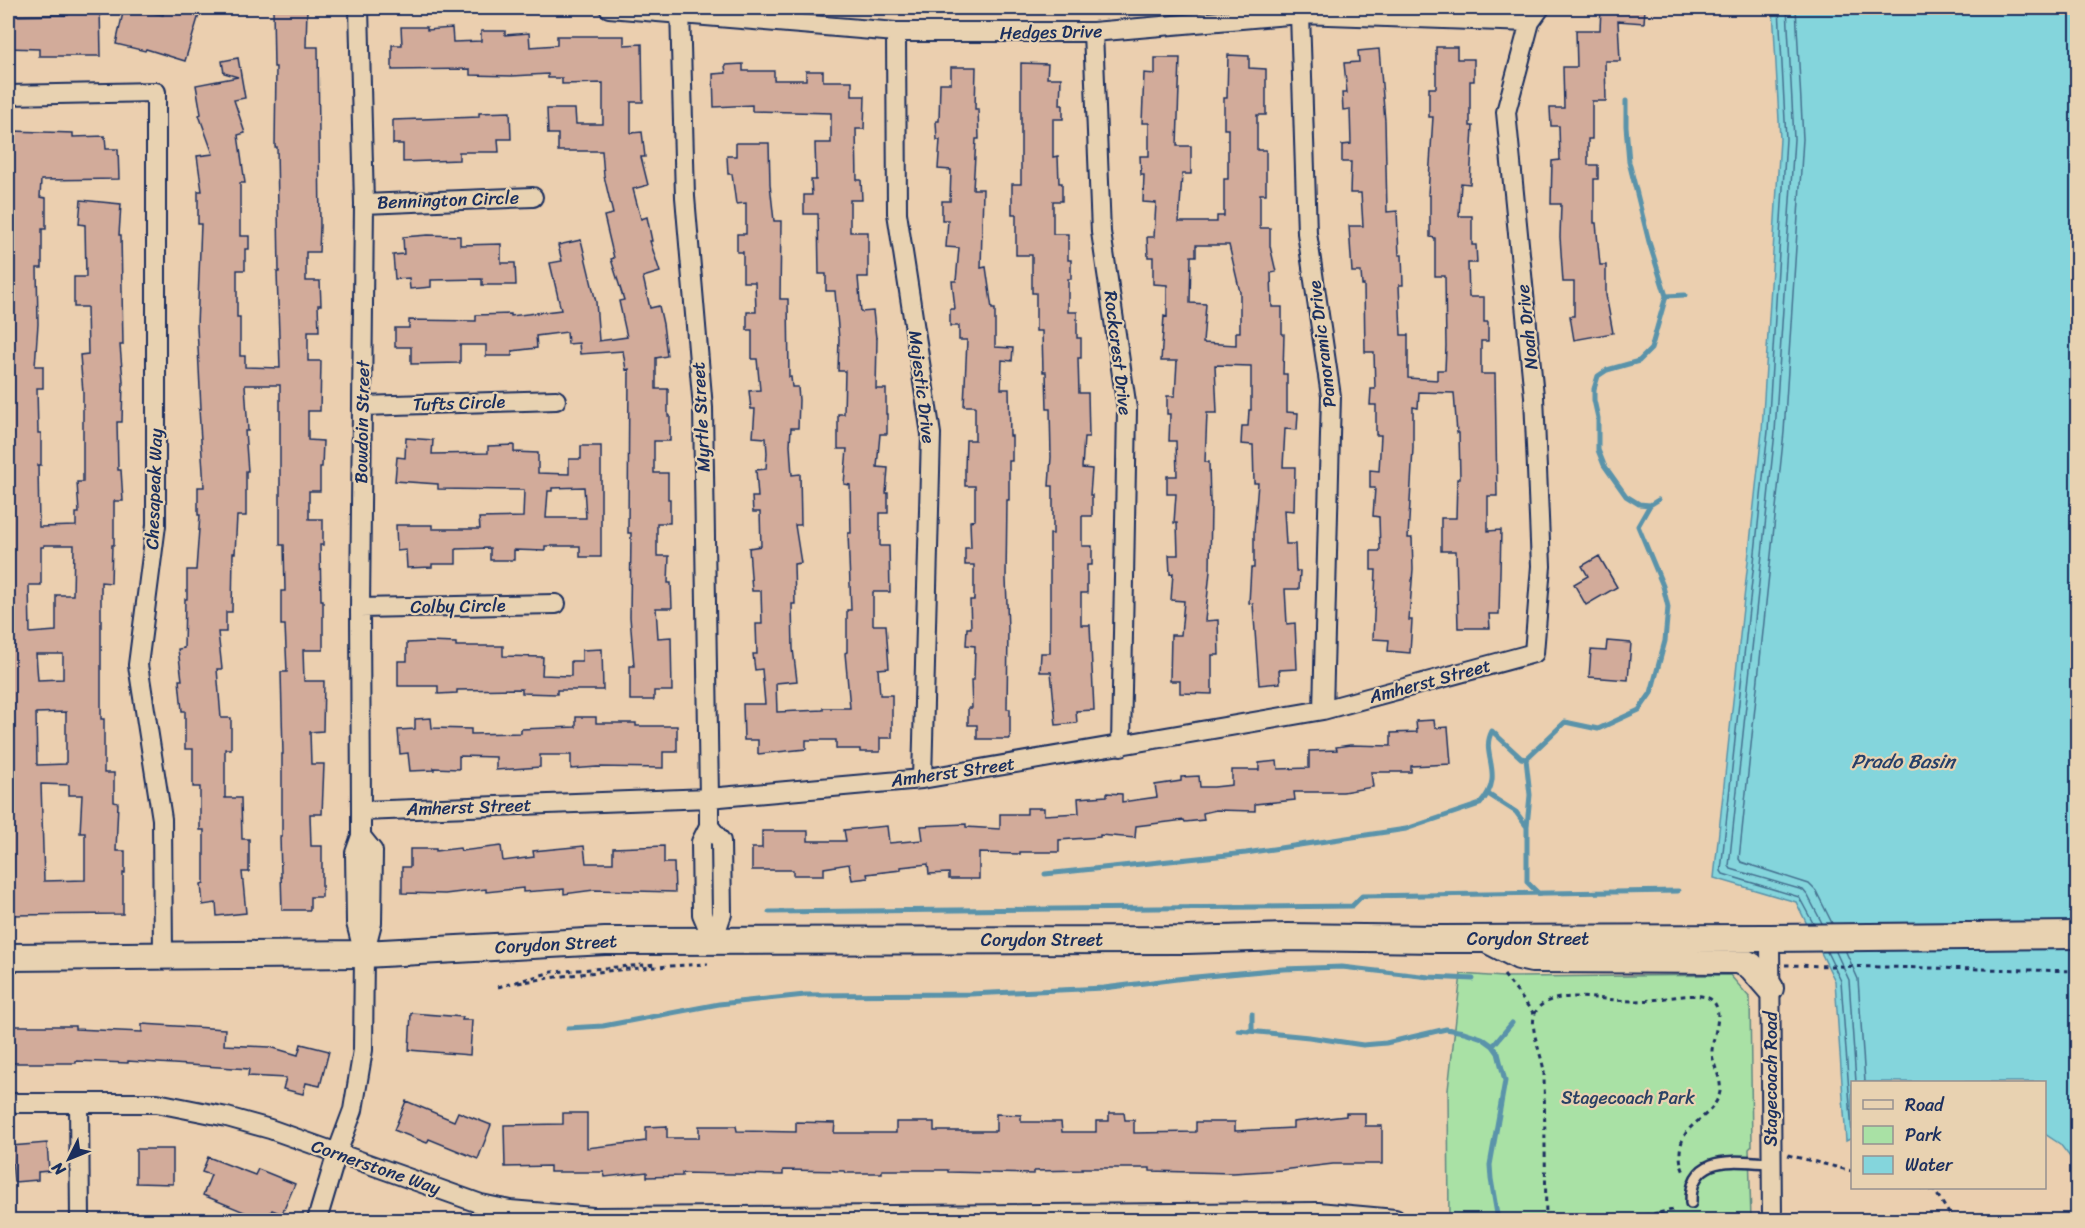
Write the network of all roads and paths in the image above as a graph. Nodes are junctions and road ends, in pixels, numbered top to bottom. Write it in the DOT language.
graph roads {
  1 [pos="359,8"];
  2 [pos="609,8"];
  3 [pos="680,11"];
  4 [pos="1300,14"];
  5 [pos="1535,14"];
  6 [pos="896,32"];
  7 [pos="1093,33"];
  8 [pos="8,95"];
  9 [pos="533,197"];
  10 [pos="364,204"];
  11 [pos="556,400"];
  12 [pos="362,406"];
  13 [pos="556,604"];
  14 [pos="360,608"];
  15 [pos="1534,653"];
  16 [pos="1323,710"];
  17 [pos="1121,746"];
  18 [pos="922,779"];
  19 [pos="709,798"];
  20 [pos="361,811"];
  21 [pos="2078,935"];
  22 [pos="1770,938"];
  23 [pos="1485,939"];
  24 [pos="713,952"];
  25 [pos="364,954"];
  26 [pos="163,956"];
  27 [pos="8,957"];
  28 [pos="1789,965"];
  29 [pos="2078,970"];
  30 [pos="1504,975"];
  31 [pos="498,987"];
  32 [pos="1770,988"];
  33 [pos="1535,1014"];
  34 [pos="8,1103"];
  35 [pos="79,1103"];
  36 [pos="337,1153"];
  37 [pos="1788,1155"];
  38 [pos="1772,1163"];
  39 [pos="1851,1171"];
  40 [pos="1685,1181"];
  41 [pos="1926,1189"];
  42 [pos="1691,1203"];
  43 [pos="1677,1209"];
  44 [pos="1658,1213"];
  45 [pos="1212,1216"];
  46 [pos="539,1217"];
  47 [pos="988,1217"];
  48 [pos="756,1218"];
  49 [pos="1395,1219"];
  50 [pos="80,1221"];
  51 [pos="316,1221"];
  52 [pos="1546,1221"];
  53 [pos="1618,1221"];
  54 [pos="1655,1221"];
  55 [pos="1772,1221"];
  56 [pos="1953,1221"];
  1 -- 10 [label="street, Bowdoin Street"];
  2 -- 3 [label="street, Hedges Drive"];
  3 -- 6 [label="street, Hedges Drive"];
  3 -- 19 [label="street, Myrtle Street"];
  4 -- 5 [label="street, Hedges Drive"];
  4 -- 7 [label="street, Hedges Drive"];
  4 -- 16 [label="street, Panoramic Drive"];
  5 -- 15 [label="street, Noah Drive"];
  6 -- 7 [label="street, Hedges Drive"];
  6 -- 18 [label="street, Majestic Drive"];
  7 -- 17 [label="street, Rockcrest Drive"];
  8 -- 26 [label="street, Chesapeak Way"];
  9 -- 10 [label="street, Bennington Circle"];
  10 -- 12 [label="street, Bowdoin Street"];
  11 -- 12 [label="street, Tufts Circle"];
  12 -- 14 [label="street, Bowdoin Street"];
  13 -- 14 [label="street, Colby Circle"];
  14 -- 20 [label="street, Bowdoin Street"];
  15 -- 16 [label="street, Amherst Street"];
  16 -- 17 [label="street, Amherst Street"];
  17 -- 18 [label="street, Amherst Street"];
  18 -- 19 [label="street, Amherst Street"];
  19 -- 20 [label="street, Amherst Street"];
  19 -- 24 [label="street, Myrtle Street"];
  20 -- 25 [label="street, Bowdoin Street"];
  21 -- 22 [label="main road, Corydon Street"];
  22 -- 23 [label="main road, Corydon Street"];
  22 -- 32 [label="street, Stagecoach Road"];
  23 -- 24 [label="main road, Corydon Street"];
  23 -- 32 [label="main road"];
  24 -- 25 [label="main road, Corydon Street"];
  24 -- 31 [label="path"];
  25 -- 26 [label="main road, Corydon Street"];
  25 -- 36 [label="street, Bowdoin Street"];
  26 -- 27 [label="main road, Corydon Street"];
  28 -- 29 [label="path"];
  30 -- 33 [label="path"];
  32 -- 38 [label="street, Stagecoach Road"];
  33 -- 40 [label="path"];
  33 -- 52 [label="path"];
  34 -- 35 [label="street, Cornerstone Way"];
  35 -- 36 [label="street, Cornerstone Way"];
  35 -- 50 [label="street"];
  36 -- 46 [label="street, Cornerstone Way"];
  36 -- 51 [label="street, Bowdoin Street"];
  37 -- 39 [label="path"];
  38 -- 42 [label="lane"];
  38 -- 55 [label="street, Stagecoach Road"];
  41 -- 56 [label="path"];
  43 -- 44 [label="path"];
  44 -- 53 [label="path"];
  44 -- 54 [label="path"];
  45 -- 47 [label="street, Cornerstone Way"];
  45 -- 49 [label="street, Cornerstone Way"];
  46 -- 48 [label="street, Cornerstone Way"];
  47 -- 48 [label="street, Cornerstone Way"];
}
